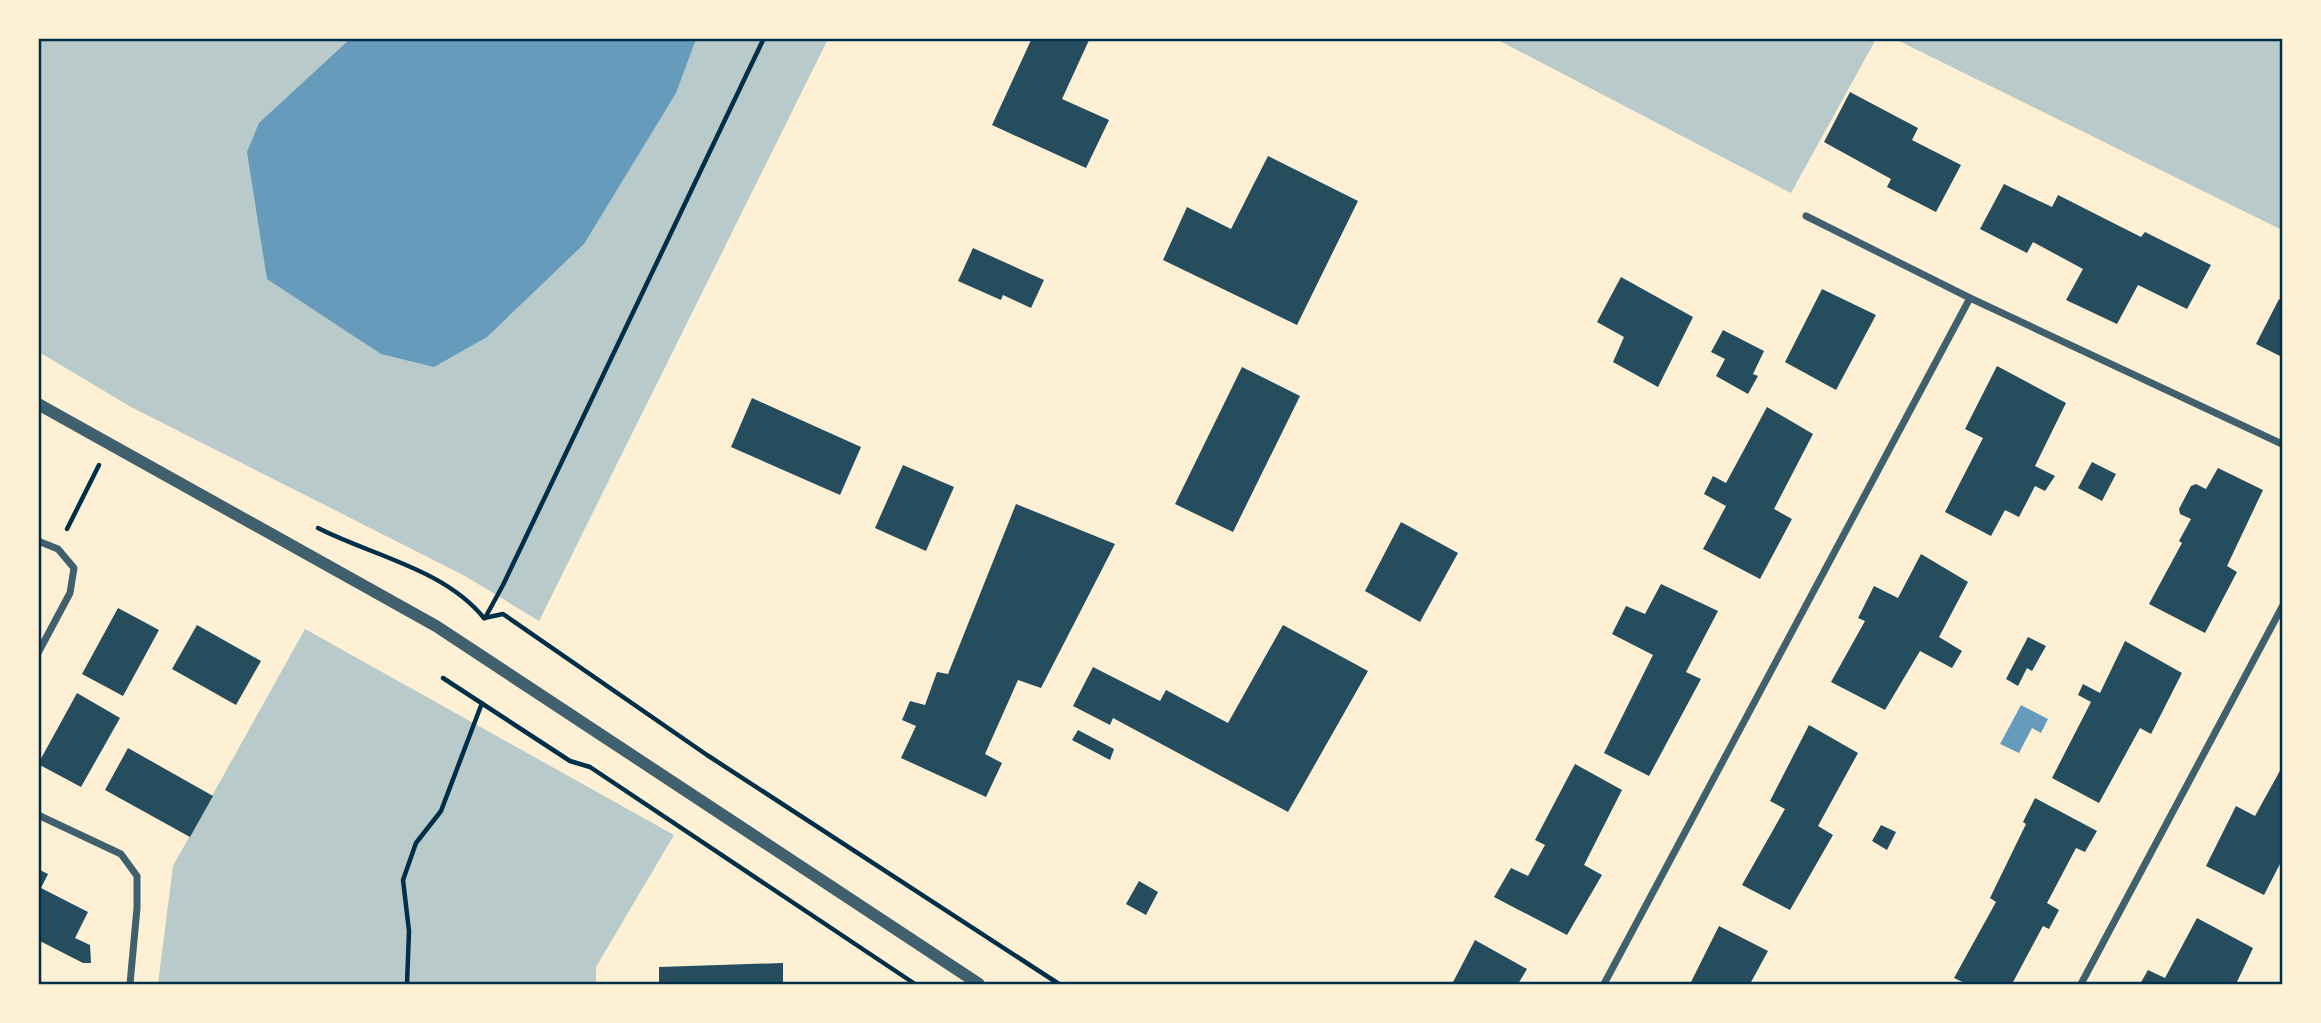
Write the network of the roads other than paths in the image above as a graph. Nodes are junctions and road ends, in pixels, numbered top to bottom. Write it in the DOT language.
graph roads {
  1 [pos="1806,216"];
  2 [pos="1970,298"];
  3 [pos="38,404"];
  4 [pos="2283,444"];
  5 [pos="38,541"];
  6 [pos="2283,607"];
  7 [pos="38,653"];
  8 [pos="38,815"];
  9 [pos="130,985"];
  10 [pos="979,985"];
  11 [pos="1604,985"];
  12 [pos="2081,985"];
  1 -- 2 [label="street"];
  2 -- 4 [label="street"];
  2 -- 11 [label="street"];
  3 -- 10 [label="street"];
  5 -- 7 [label="street"];
  6 -- 12 [label="street"];
  8 -- 9 [label="street"];
}
